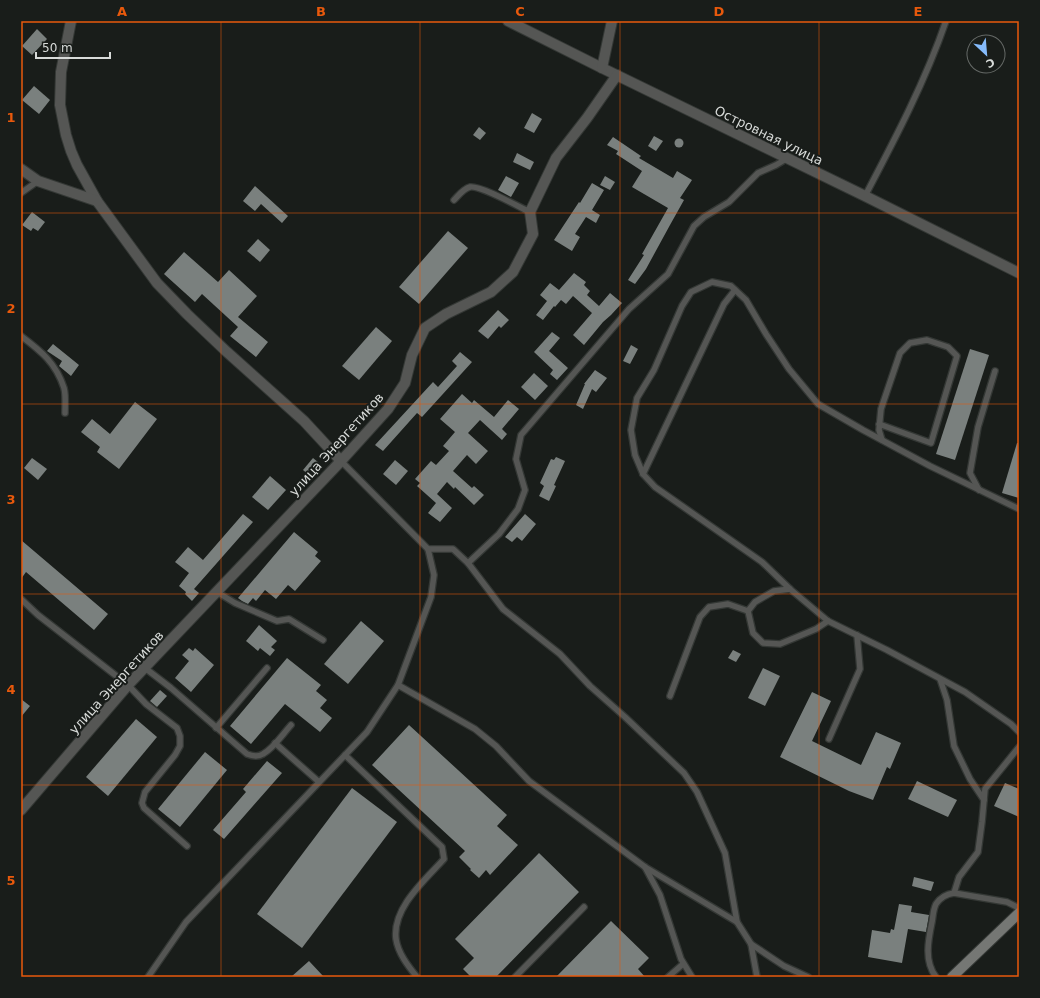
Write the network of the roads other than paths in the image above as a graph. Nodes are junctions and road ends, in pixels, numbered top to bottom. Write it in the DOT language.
graph roads {
  1 [pos="71,21"];
  2 [pos="508,21"];
  3 [pos="612,21"];
  4 [pos="946,21"];
  5 [pos="602,68"];
  6 [pos="616,75"];
  7 [pos="786,159"];
  8 [pos="21,169"];
  9 [pos="38,181"];
  10 [pos="21,193"];
  11 [pos="865,196"];
  12 [pos="454,200"];
  13 [pos="97,201"];
  14 [pos="530,212"];
  15 [pos="1019,273"];
  16 [pos="735,290"];
  17 [pos="21,336"];
  18 [pos="995,371"];
  19 [pos="65,413"];
  20 [pos="879,424"];
  21 [pos="882,440"];
  22 [pos="341,461"];
  23 [pos="643,474"];
  24 [pos="979,490"];
  25 [pos="1019,509"];
  26 [pos="428,550"];
  27 [pos="468,563"];
  28 [pos="790,589"];
  29 [pos="217,592"];
  30 [pos="21,599"];
  31 [pos="748,611"];
  32 [pos="828,621"];
  33 [pos="857,635"];
  34 [pos="324,640"];
  35 [pos="145,668"];
  36 [pos="267,668"];
  37 [pos="940,679"];
  38 [pos="128,685"];
  39 [pos="398,685"];
  40 [pos="670,696"];
  41 [pos="291,726"];
  42 [pos="216,728"];
  43 [pos="1019,732"];
  44 [pos="829,739"];
  45 [pos="275,743"];
  46 [pos="1019,747"];
  47 [pos="345,755"];
  48 [pos="319,782"];
  49 [pos="984,800"];
  50 [pos="21,810"];
  51 [pos="186,846"];
  52 [pos="645,867"];
  53 [pos="954,894"];
  54 [pos="584,907"];
  55 [pos="1019,908"];
  56 [pos="1019,914"];
  57 [pos="737,922"];
  58 [pos="751,944"];
  59 [pos="683,964"];
  60 [pos="148,977"];
  61 [pos="417,977"];
  62 [pos="515,977"];
  63 [pos="668,977"];
  64 [pos="692,977"];
  65 [pos="757,977"];
  66 [pos="808,977"];
  67 [pos="936,977"];
  68 [pos="952,977"];
  1 -- 13 [label="street"];
  2 -- 5 [label="street, Островная улица"];
  3 -- 5 [label="street"];
  4 -- 11 [label="lane"];
  5 -- 6 [label="street, Островная улица"];
  6 -- 7 [label="street, Островная улица"];
  6 -- 14 [label="street"];
  7 -- 11 [label="street, Островная улица"];
  7 -- 27 [label="lane"];
  8 -- 9 [label="street"];
  9 -- 10 [label="lane"];
  9 -- 13 [label="street"];
  11 -- 15 [label="street, Островная улица"];
  12 -- 14 [label="lane"];
  13 -- 22 [label="street"];
  14 -- 22 [label="street, улица Энергетиков"];
  16 -- 21 [label="lane"];
  16 -- 23 [label="lane"];
  16 -- 23 [label="lane"];
  17 -- 19 [label="lane"];
  18 -- 24 [label="lane"];
  20 -- 20 [label="lane"];
  20 -- 21 [label="lane"];
  21 -- 24 [label="lane"];
  22 -- 26 [label="lane"];
  22 -- 29 [label="street, улица Энергетиков"];
  23 -- 28 [label="lane"];
  24 -- 25 [label="lane"];
  26 -- 27 [label="lane"];
  26 -- 39 [label="lane"];
  27 -- 57 [label="lane"];
  28 -- 31 [label="lane"];
  28 -- 32 [label="lane"];
  29 -- 34 [label="lane"];
  29 -- 35 [label="street, улица Энергетиков"];
  30 -- 38 [label="lane"];
  31 -- 32 [label="lane"];
  31 -- 40 [label="lane"];
  32 -- 33 [label="lane"];
  33 -- 37 [label="lane"];
  33 -- 44 [label="lane"];
  35 -- 38 [label="street, улица Энергетиков"];
  35 -- 42 [label="lane"];
  36 -- 42 [label="lane"];
  37 -- 43 [label="lane"];
  37 -- 49 [label="lane"];
  38 -- 50 [label="street, улица Энергетиков"];
  38 -- 51 [label="lane"];
  39 -- 47 [label="lane"];
  39 -- 52 [label="lane"];
  41 -- 45 [label="lane"];
  42 -- 45 [label="lane"];
  45 -- 48 [label="lane"];
  46 -- 49 [label="lane"];
  47 -- 48 [label="lane"];
  47 -- 61 [label="lane"];
  48 -- 60 [label="lane"];
  49 -- 53 [label="lane"];
  52 -- 57 [label="lane"];
  52 -- 59 [label="lane"];
  53 -- 55 [label="lane"];
  53 -- 67 [label="lane"];
  54 -- 62 [label="lane"];
  56 -- 68 [label="main road"];
  57 -- 58 [label="lane"];
  58 -- 65 [label="lane"];
  58 -- 66 [label="lane"];
  59 -- 63 [label="lane"];
  59 -- 64 [label="lane"];
}
